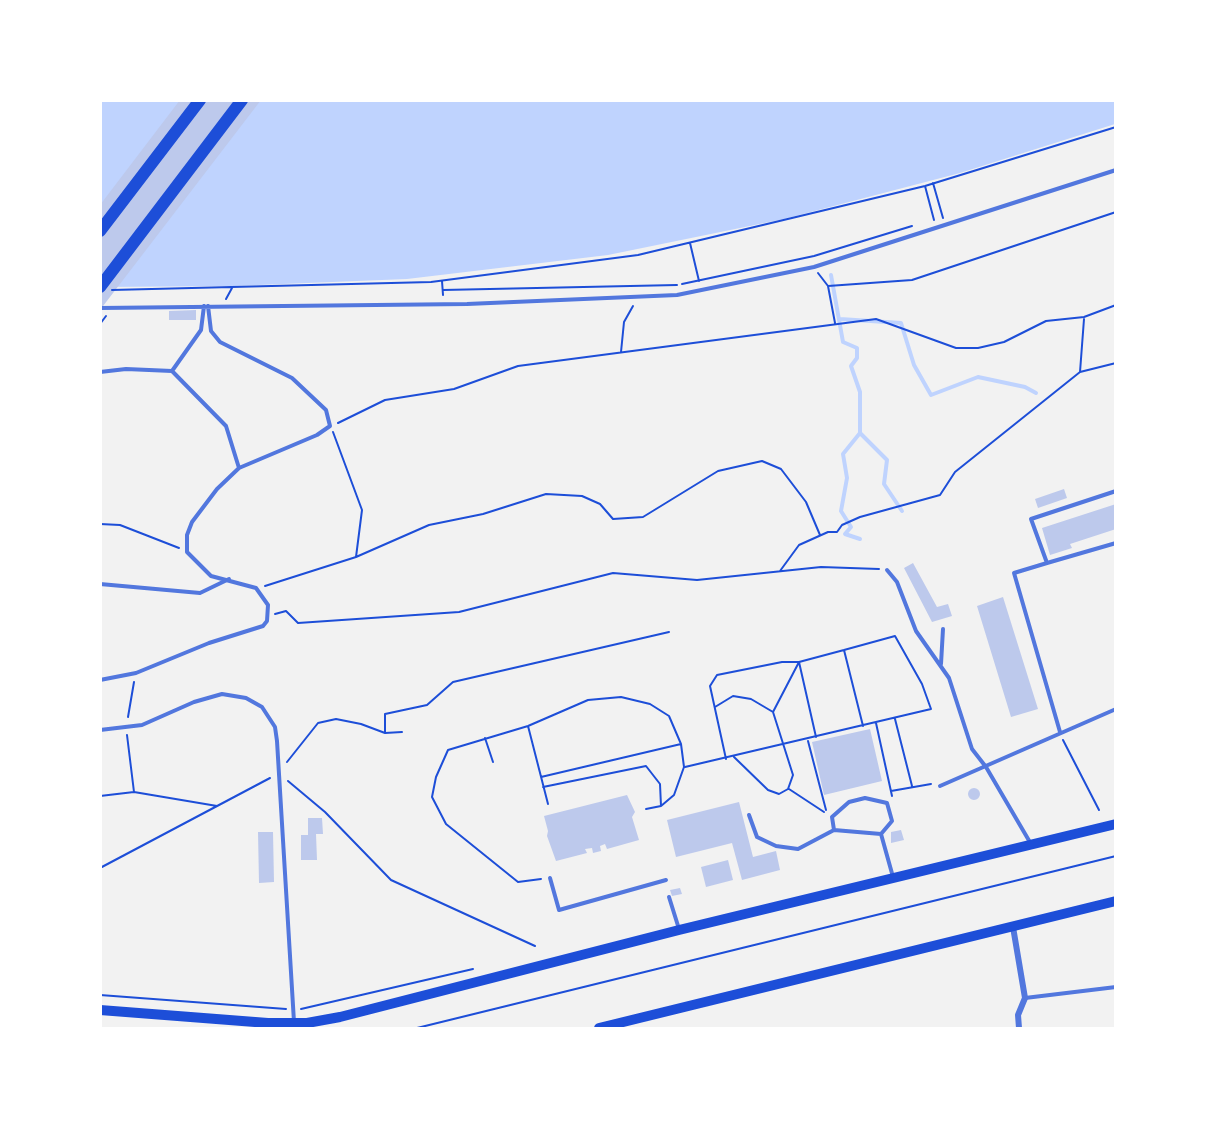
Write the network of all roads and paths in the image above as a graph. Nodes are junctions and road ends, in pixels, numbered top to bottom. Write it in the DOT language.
graph roads {
  1 [pos="200,100"];
  2 [pos="242,100"];
  3 [pos="1116,127"];
  4 [pos="1116,170"];
  5 [pos="933,183"];
  6 [pos="925,186"];
  7 [pos="1116,212"];
  8 [pos="953,213"];
  9 [pos="942,216"];
  10 [pos="934,219"];
  11 [pos="943,220"];
  12 [pos="923,222"];
  13 [pos="935,223"];
  14 [pos="912,225"];
  15 [pos="913,230"];
  16 [pos="100,231"];
  17 [pos="690,243"];
  18 [pos="814,267"];
  19 [pos="442,281"];
  20 [pos="699,281"];
  21 [pos="828,286"];
  22 [pos="232,288"];
  23 [pos="685,288"];
  24 [pos="106,289"];
  25 [pos="677,290"];
  26 [pos="443,295"];
  27 [pos="631,297"];
  28 [pos="237,299"];
  29 [pos="216,300"];
  30 [pos="225,300"];
  31 [pos="1116,305"];
  32 [pos="206,306"];
  33 [pos="222,306"];
  34 [pos="100,308"];
  35 [pos="1084,317"];
  36 [pos="105,318"];
  37 [pos="835,323"];
  38 [pos="100,324"];
  39 [pos="621,352"];
  40 [pos="1116,363"];
  41 [pos="172,370"];
  42 [pos="100,372"];
  43 [pos="1080,372"];
  44 [pos="330,426"];
  45 [pos="239,468"];
  46 [pos="1116,491"];
  47 [pos="100,524"];
  48 [pos="820,536"];
  49 [pos="1116,543"];
  50 [pos="187,552"];
  51 [pos="356,557"];
  52 [pos="1047,563"];
  53 [pos="887,570"];
  54 [pos="779,572"];
  55 [pos="230,579"];
  56 [pos="100,584"];
  57 [pos="256,588"];
  58 [pos="268,616"];
  59 [pos="943,629"];
  60 [pos="669,632"];
  61 [pos="844,650"];
  62 [pos="799,662"];
  63 [pos="941,665"];
  64 [pos="136,673"];
  65 [pos="100,680"];
  66 [pos="715,707"];
  67 [pos="1116,709"];
  68 [pos="772,712"];
  69 [pos="895,718"];
  70 [pos="876,723"];
  71 [pos="528,726"];
  72 [pos="863,726"];
  73 [pos="126,727"];
  74 [pos="100,730"];
  75 [pos="402,732"];
  76 [pos="1060,732"];
  77 [pos="385,733"];
  78 [pos="816,737"];
  79 [pos="485,738"];
  80 [pos="807,740"];
  81 [pos="681,744"];
  82 [pos="785,745"];
  83 [pos="734,757"];
  84 [pos="726,759"];
  85 [pos="492,762"];
  86 [pos="684,767"];
  87 [pos="986,767"];
  88 [pos="279,773"];
  89 [pos="541,777"];
  90 [pos="912,786"];
  91 [pos="940,786"];
  92 [pos="543,787"];
  93 [pos="788,789"];
  94 [pos="891,791"];
  95 [pos="134,792"];
  96 [pos="100,796"];
  97 [pos="893,798"];
  98 [pos="548,804"];
  99 [pos="217,806"];
  100 [pos="661,806"];
  101 [pos="646,809"];
  102 [pos="1099,810"];
  103 [pos="749,815"];
  104 [pos="832,817"];
  105 [pos="1116,824"];
  106 [pos="834,830"];
  107 [pos="881,834"];
  108 [pos="1031,845"];
  109 [pos="1116,856"];
  110 [pos="100,868"];
  111 [pos="550,878"];
  112 [pos="893,879"];
  113 [pos="666,880"];
  114 [pos="669,897"];
  115 [pos="1116,901"];
  116 [pos="1012,927"];
  117 [pos="679,930"];
  118 [pos="535,946"];
  119 [pos="480,968"];
  120 [pos="1116,987"];
  121 [pos="100,994"];
  122 [pos="1025,998"];
  123 [pos="294,1009"];
  124 [pos="100,1011"];
  125 [pos="294,1023"];
  126 [pos="417,1029"];
  127 [pos="599,1029"];
  128 [pos="1019,1029"];
  1 -- 16 [label="main road"];
  2 -- 24 [label="main road"];
  3 -- 5 [label="path"];
  4 -- 18 [label="lane"];
  5 -- 6 [label="path"];
  5 -- 9 [label="path"];
  6 -- 10 [label="path"];
  6 -- 17 [label="path"];
  7 -- 21 [label="path"];
  8 -- 9 [label="path"];
  9 -- 10 [label="path"];
  10 -- 12 [label="path"];
  11 -- 13 [label="path"];
  14 -- 20 [label="path"];
  15 -- 23 [label="path"];
  17 -- 19 [label="path"];
  17 -- 20 [label="path"];
  18 -- 21 [label="path"];
  18 -- 27 [label="lane"];
  19 -- 20 [label="path"];
  19 -- 22 [label="path"];
  21 -- 37 [label="path"];
  22 -- 24 [label="path"];
  22 -- 30 [label="path"];
  25 -- 26 [label="path"];
  27 -- 33 [label="lane"];
  27 -- 39 [label="path"];
  28 -- 30 [label="path"];
  29 -- 30 [label="path"];
  30 -- 33 [label="path"];
  31 -- 35 [label="path"];
  32 -- 33 [label="lane"];
  32 -- 34 [label="lane"];
  32 -- 41 [label="lane"];
  32 -- 44 [label="lane"];
  35 -- 37 [label="path"];
  35 -- 43 [label="path"];
  36 -- 38 [label="path"];
  37 -- 39 [label="path"];
  39 -- 44 [label="path"];
  40 -- 43 [label="path"];
  41 -- 42 [label="lane"];
  41 -- 45 [label="lane"];
  43 -- 48 [label="path"];
  44 -- 45 [label="lane"];
  44 -- 51 [label="path"];
  45 -- 50 [label="lane"];
  46 -- 52 [label="lane"];
  47 -- 50 [label="path"];
  48 -- 51 [label="path"];
  48 -- 54 [label="path"];
  49 -- 52 [label="lane"];
  50 -- 55 [label="lane"];
  51 -- 57 [label="path"];
  52 -- 76 [label="lane"];
  53 -- 54 [label="path"];
  53 -- 63 [label="lane"];
  54 -- 58 [label="path"];
  55 -- 56 [label="lane"];
  55 -- 57 [label="lane"];
  57 -- 58 [label="lane"];
  58 -- 64 [label="lane"];
  59 -- 63 [label="lane"];
  60 -- 77 [label="path"];
  61 -- 62 [label="path"];
  61 -- 69 [label="path"];
  61 -- 72 [label="path"];
  62 -- 66 [label="path"];
  62 -- 68 [label="path"];
  62 -- 78 [label="path"];
  63 -- 87 [label="lane"];
  64 -- 65 [label="lane"];
  64 -- 73 [label="path"];
  66 -- 68 [label="path"];
  66 -- 84 [label="path"];
  67 -- 76 [label="lane"];
  68 -- 82 [label="path"];
  69 -- 70 [label="path"];
  69 -- 90 [label="path"];
  70 -- 72 [label="path"];
  70 -- 94 [label="path"];
  71 -- 79 [label="path"];
  71 -- 81 [label="path"];
  71 -- 89 [label="path"];
  72 -- 78 [label="path"];
  73 -- 74 [label="lane"];
  73 -- 88 [label="lane"];
  73 -- 95 [label="path"];
  75 -- 77 [label="path"];
  76 -- 87 [label="lane"];
  76 -- 102 [label="path"];
  77 -- 88 [label="path"];
  78 -- 80 [label="path"];
  79 -- 85 [label="path"];
  79 -- 111 [label="path"];
  80 -- 82 [label="path"];
  80 -- 104 [label="path"];
  81 -- 86 [label="path"];
  81 -- 89 [label="path"];
  82 -- 83 [label="path"];
  82 -- 93 [label="path"];
  83 -- 84 [label="path"];
  83 -- 93 [label="path"];
  84 -- 86 [label="path"];
  86 -- 100 [label="path"];
  87 -- 91 [label="lane"];
  87 -- 108 [label="lane"];
  88 -- 99 [label="path"];
  88 -- 118 [label="path"];
  88 -- 123 [label="lane"];
  89 -- 92 [label="path"];
  90 -- 91 [label="path"];
  90 -- 94 [label="path"];
  92 -- 98 [label="path"];
  92 -- 100 [label="path"];
  93 -- 104 [label="path"];
  94 -- 97 [label="path"];
  95 -- 96 [label="path"];
  95 -- 99 [label="path"];
  99 -- 110 [label="path"];
  100 -- 101 [label="path"];
  103 -- 106 [label="lane"];
  104 -- 106 [label="lane"];
  104 -- 107 [label="lane"];
  105 -- 108 [label="main road"];
  106 -- 107 [label="lane"];
  107 -- 112 [label="lane"];
  108 -- 112 [label="main road"];
  109 -- 126 [label="path"];
  111 -- 113 [label="lane"];
  112 -- 117 [label="main road"];
  114 -- 117 [label="lane"];
  115 -- 116 [label="main road"];
  116 -- 122 [label="street"];
  116 -- 127 [label="main road"];
  117 -- 125 [label="main road"];
  119 -- 123 [label="path"];
  120 -- 122 [label="lane"];
  121 -- 123 [label="path"];
  122 -- 128 [label="street"];
  123 -- 125 [label="lane"];
  124 -- 125 [label="main road"];
}
